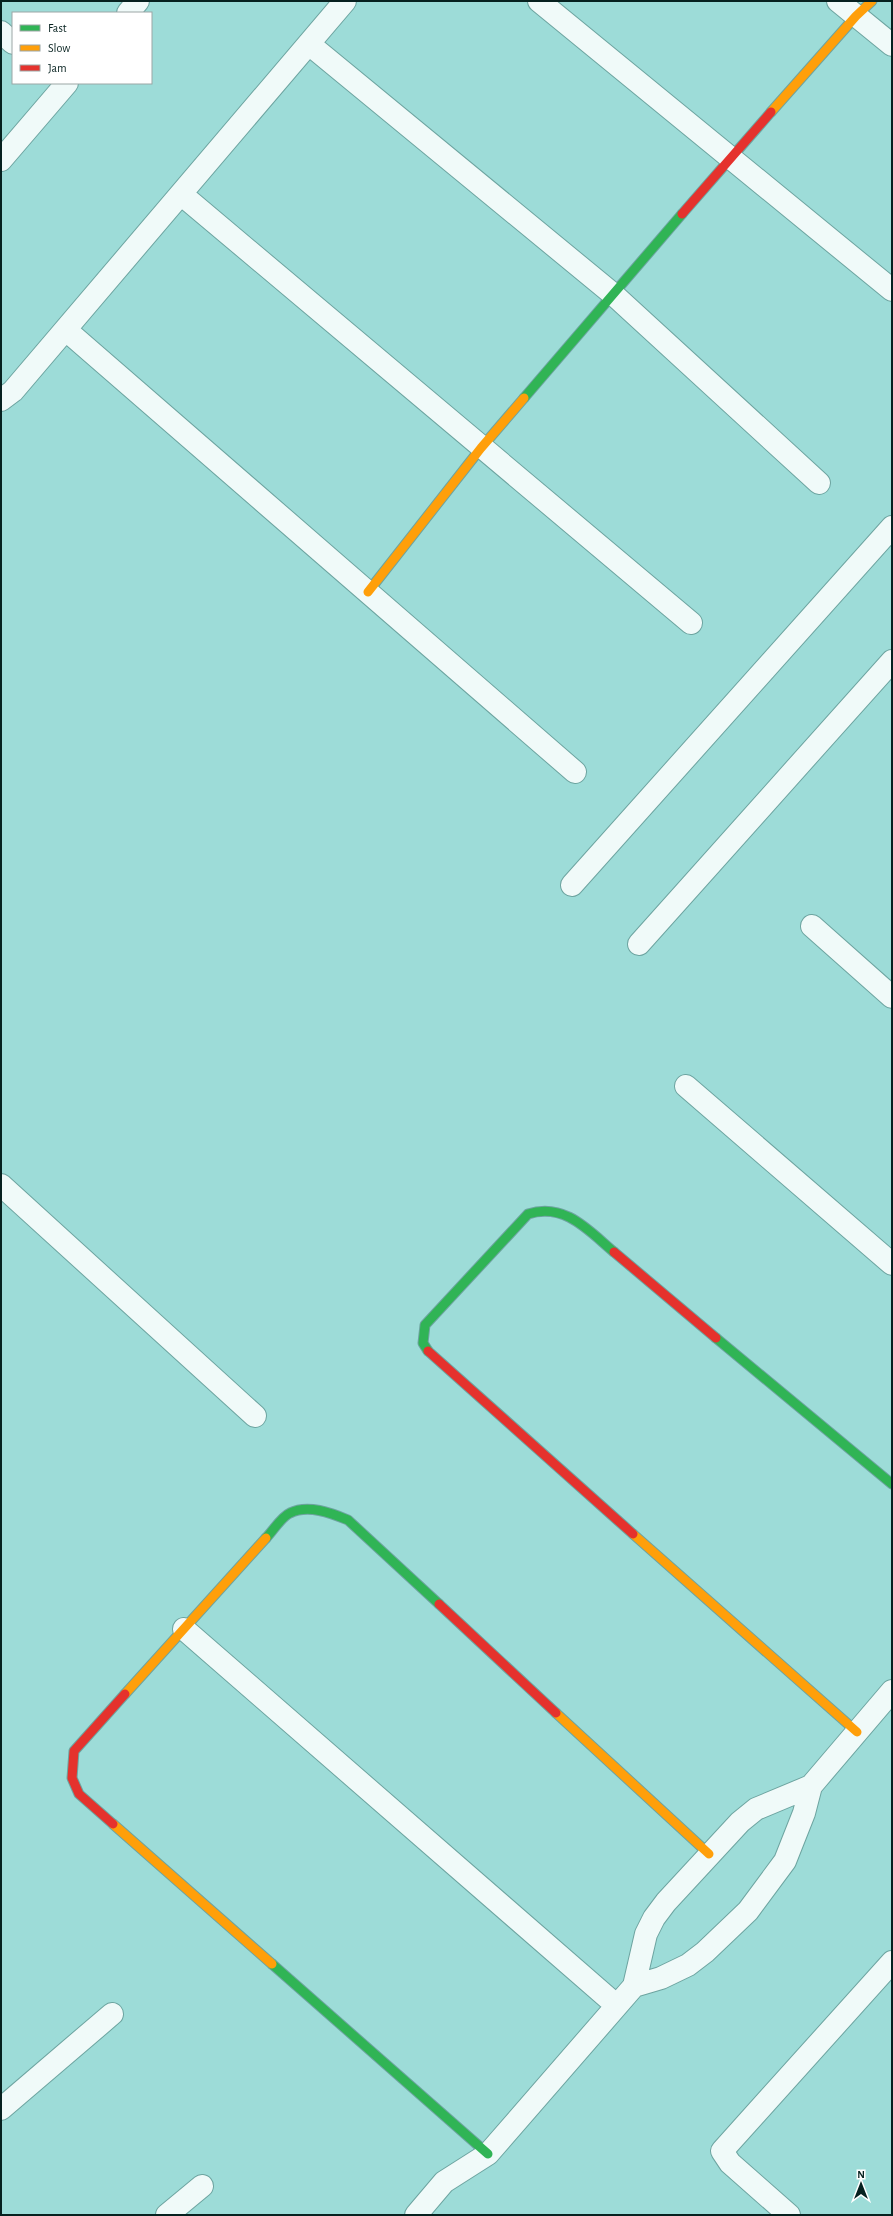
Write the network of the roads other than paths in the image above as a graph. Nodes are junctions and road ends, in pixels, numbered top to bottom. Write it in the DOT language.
graph roads {
  1 [pos="346,1"];
  2 [pos="539,1"];
  3 [pos="838,1"];
  4 [pos="872,1"];
  5 [pos="856,16"];
  6 [pos="1,32"];
  7 [pos="12,42"];
  8 [pos="309,44"];
  9 [pos="892,45"];
  10 [pos="64,84"];
  11 [pos="730,158"];
  12 [pos="1,160"];
  13 [pos="181,194"];
  14 [pos="892,290"];
  15 [pos="614,294"];
  16 [pos="66,330"];
  17 [pos="1,400"];
  18 [pos="481,448"];
  19 [pos="819,483"];
  20 [pos="892,527"];
  21 [pos="368,592"];
  22 [pos="691,623"];
  23 [pos="892,661"];
  24 [pos="575,772"];
  25 [pos="572,885"];
  26 [pos="812,926"];
  27 [pos="639,944"];
  28 [pos="892,997"];
  29 [pos="686,1086"];
  30 [pos="1,1185"];
  31 [pos="892,1264"];
  32 [pos="255,1416"];
  33 [pos="892,1484"];
  34 [pos="184,1629"];
  35 [pos="892,1691"];
  36 [pos="857,1732"];
  37 [pos="810,1786"];
  38 [pos="709,1854"];
  39 [pos="892,1962"];
  40 [pos="634,1986"];
  41 [pos="616,2005"];
  42 [pos="112,2014"];
  43 [pos="1,2109"];
  44 [pos="488,2154"];
  45 [pos="202,2186"];
  46 [pos="167,2215"];
  47 [pos="416,2215"];
  48 [pos="789,2215"];
  1 -- 8 [label="street"];
  2 -- 11 [label="street"];
  3 -- 5 [label="street"];
  4 -- 5 [label="street"];
  5 -- 9 [label="street"];
  5 -- 11 [label="street"];
  6 -- 7 [label="street"];
  8 -- 13 [label="street"];
  8 -- 15 [label="street"];
  10 -- 12 [label="street"];
  11 -- 14 [label="street"];
  11 -- 15 [label="street"];
  13 -- 16 [label="street"];
  13 -- 18 [label="street"];
  15 -- 18 [label="street"];
  15 -- 19 [label="street"];
  16 -- 17 [label="street"];
  16 -- 21 [label="street"];
  18 -- 21 [label="street"];
  18 -- 22 [label="street"];
  20 -- 25 [label="street"];
  21 -- 24 [label="street"];
  23 -- 27 [label="street"];
  26 -- 28 [label="street"];
  29 -- 31 [label="street"];
  30 -- 32 [label="street"];
  33 -- 36 [label="street"];
  34 -- 38 [label="street"];
  34 -- 41 [label="street"];
  34 -- 44 [label="street"];
  35 -- 36 [label="street"];
  36 -- 37 [label="street"];
  37 -- 38 [label="street"];
  37 -- 40 [label="street"];
  38 -- 40 [label="street"];
  39 -- 48 [label="street"];
  40 -- 41 [label="street"];
  41 -- 44 [label="street"];
  42 -- 43 [label="street"];
  44 -- 47 [label="street"];
  45 -- 46 [label="street"];
}
